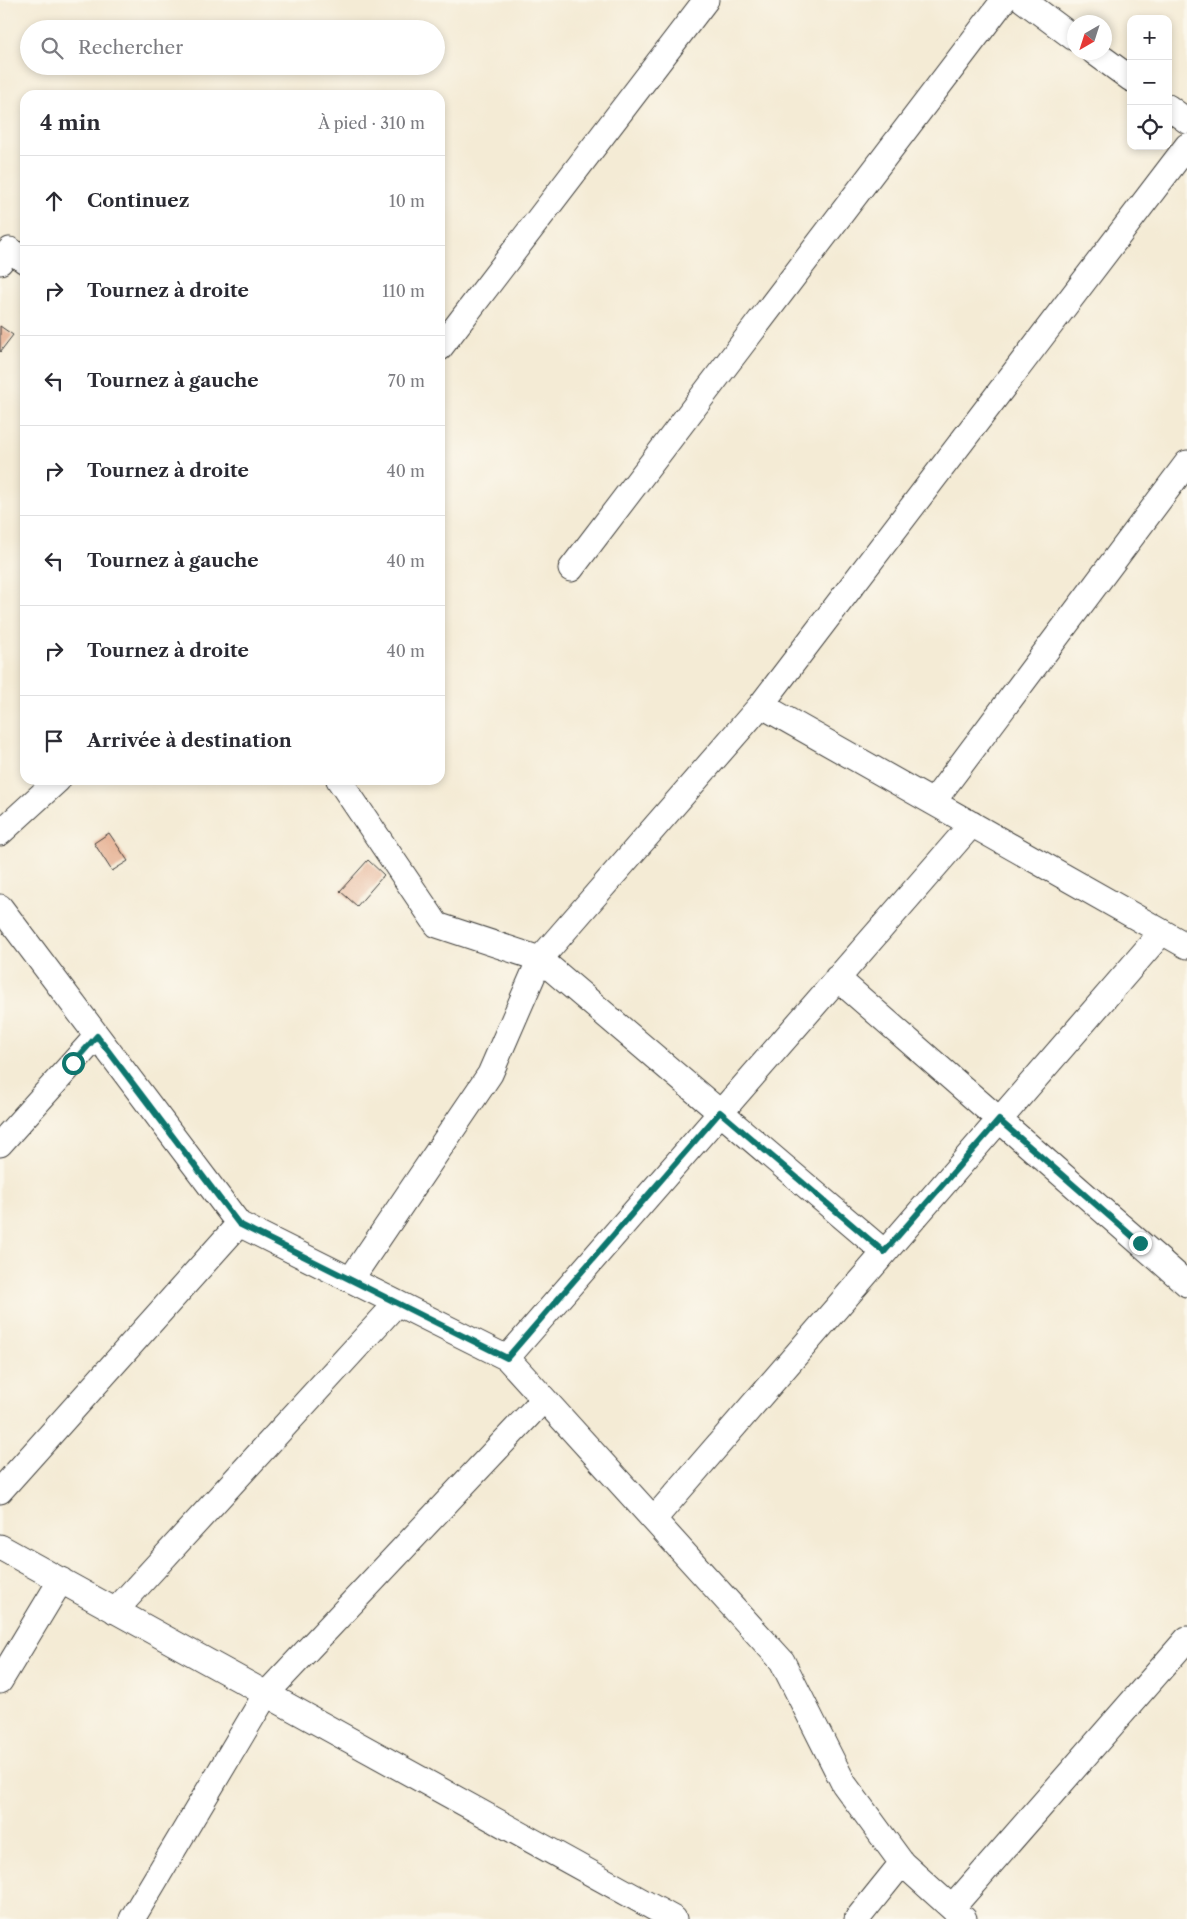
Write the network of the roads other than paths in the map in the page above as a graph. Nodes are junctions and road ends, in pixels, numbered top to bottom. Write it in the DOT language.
graph roads {
  1 [pos="706,0"];
  2 [pos="1004,0"];
  3 [pos="1023,0"];
  4 [pos="1067,33"];
  5 [pos="1105,60"];
  6 [pos="1127,77"];
  7 [pos="1172,110"];
  8 [pos="1187,121"];
  9 [pos="1187,146"];
  10 [pos="20,257"];
  11 [pos="0,262"];
  12 [pos="445,341"];
  13 [pos="1187,463"];
  14 [pos="571,569"];
  15 [pos="761,705"];
  16 [pos="53,785"];
  17 [pos="341,785"];
  18 [pos="933,802"];
  19 [pos="972,824"];
  20 [pos="0,833"];
  21 [pos="0,907"];
  22 [pos="1162,932"];
  23 [pos="1187,946"];
  24 [pos="540,959"];
  25 [pos="837,978"];
  26 [pos="97,1036"];
  27 [pos="720,1112"];
  28 [pos="999,1120"];
  29 [pos="0,1144"];
  30 [pos="239,1224"];
  31 [pos="884,1252"];
  32 [pos="1185,1279"];
  33 [pos="351,1280"];
  34 [pos="398,1303"];
  35 [pos="507,1358"];
  36 [pos="544,1399"];
  37 [pos="0,1491"];
  38 [pos="654,1519"];
  39 [pos="0,1547"];
  40 [pos="61,1580"];
  41 [pos="115,1610"];
  42 [pos="1187,1639"];
  43 [pos="0,1681"];
  44 [pos="266,1694"];
  45 [pos="902,1863"];
  46 [pos="958,1913"];
  47 [pos="132,1919"];
  48 [pos="674,1919"];
  49 [pos="857,1919"];
  1 -- 12 [label="street"];
  2 -- 14 [label="street"];
  3 -- 4 [label="street"];
  5 -- 6 [label="street"];
  7 -- 8 [label="street"];
  9 -- 15 [label="street"];
  10 -- 11 [label="street"];
  13 -- 18 [label="street"];
  15 -- 18 [label="street"];
  15 -- 24 [label="street"];
  16 -- 20 [label="street"];
  17 -- 24 [label="street"];
  18 -- 19 [label="street"];
  19 -- 22 [label="street"];
  19 -- 25 [label="street"];
  21 -- 26 [label="street"];
  22 -- 23 [label="street"];
  22 -- 28 [label="street"];
  24 -- 27 [label="street"];
  24 -- 33 [label="street"];
  25 -- 27 [label="street"];
  25 -- 28 [label="street"];
  26 -- 29 [label="street"];
  26 -- 30 [label="street"];
  27 -- 31 [label="street"];
  27 -- 35 [label="street"];
  28 -- 31 [label="street"];
  28 -- 32 [label="street"];
  30 -- 33 [label="street"];
  30 -- 37 [label="street"];
  31 -- 38 [label="street"];
  33 -- 34 [label="street"];
  34 -- 35 [label="street"];
  34 -- 41 [label="street"];
  35 -- 36 [label="street"];
  36 -- 38 [label="street"];
  36 -- 44 [label="street"];
  38 -- 45 [label="street"];
  39 -- 40 [label="street"];
  40 -- 41 [label="street"];
  40 -- 43 [label="street"];
  41 -- 44 [label="street"];
  42 -- 46 [label="street"];
  44 -- 47 [label="street"];
  44 -- 48 [label="street"];
  45 -- 46 [label="street"];
  45 -- 49 [label="street"];
}
